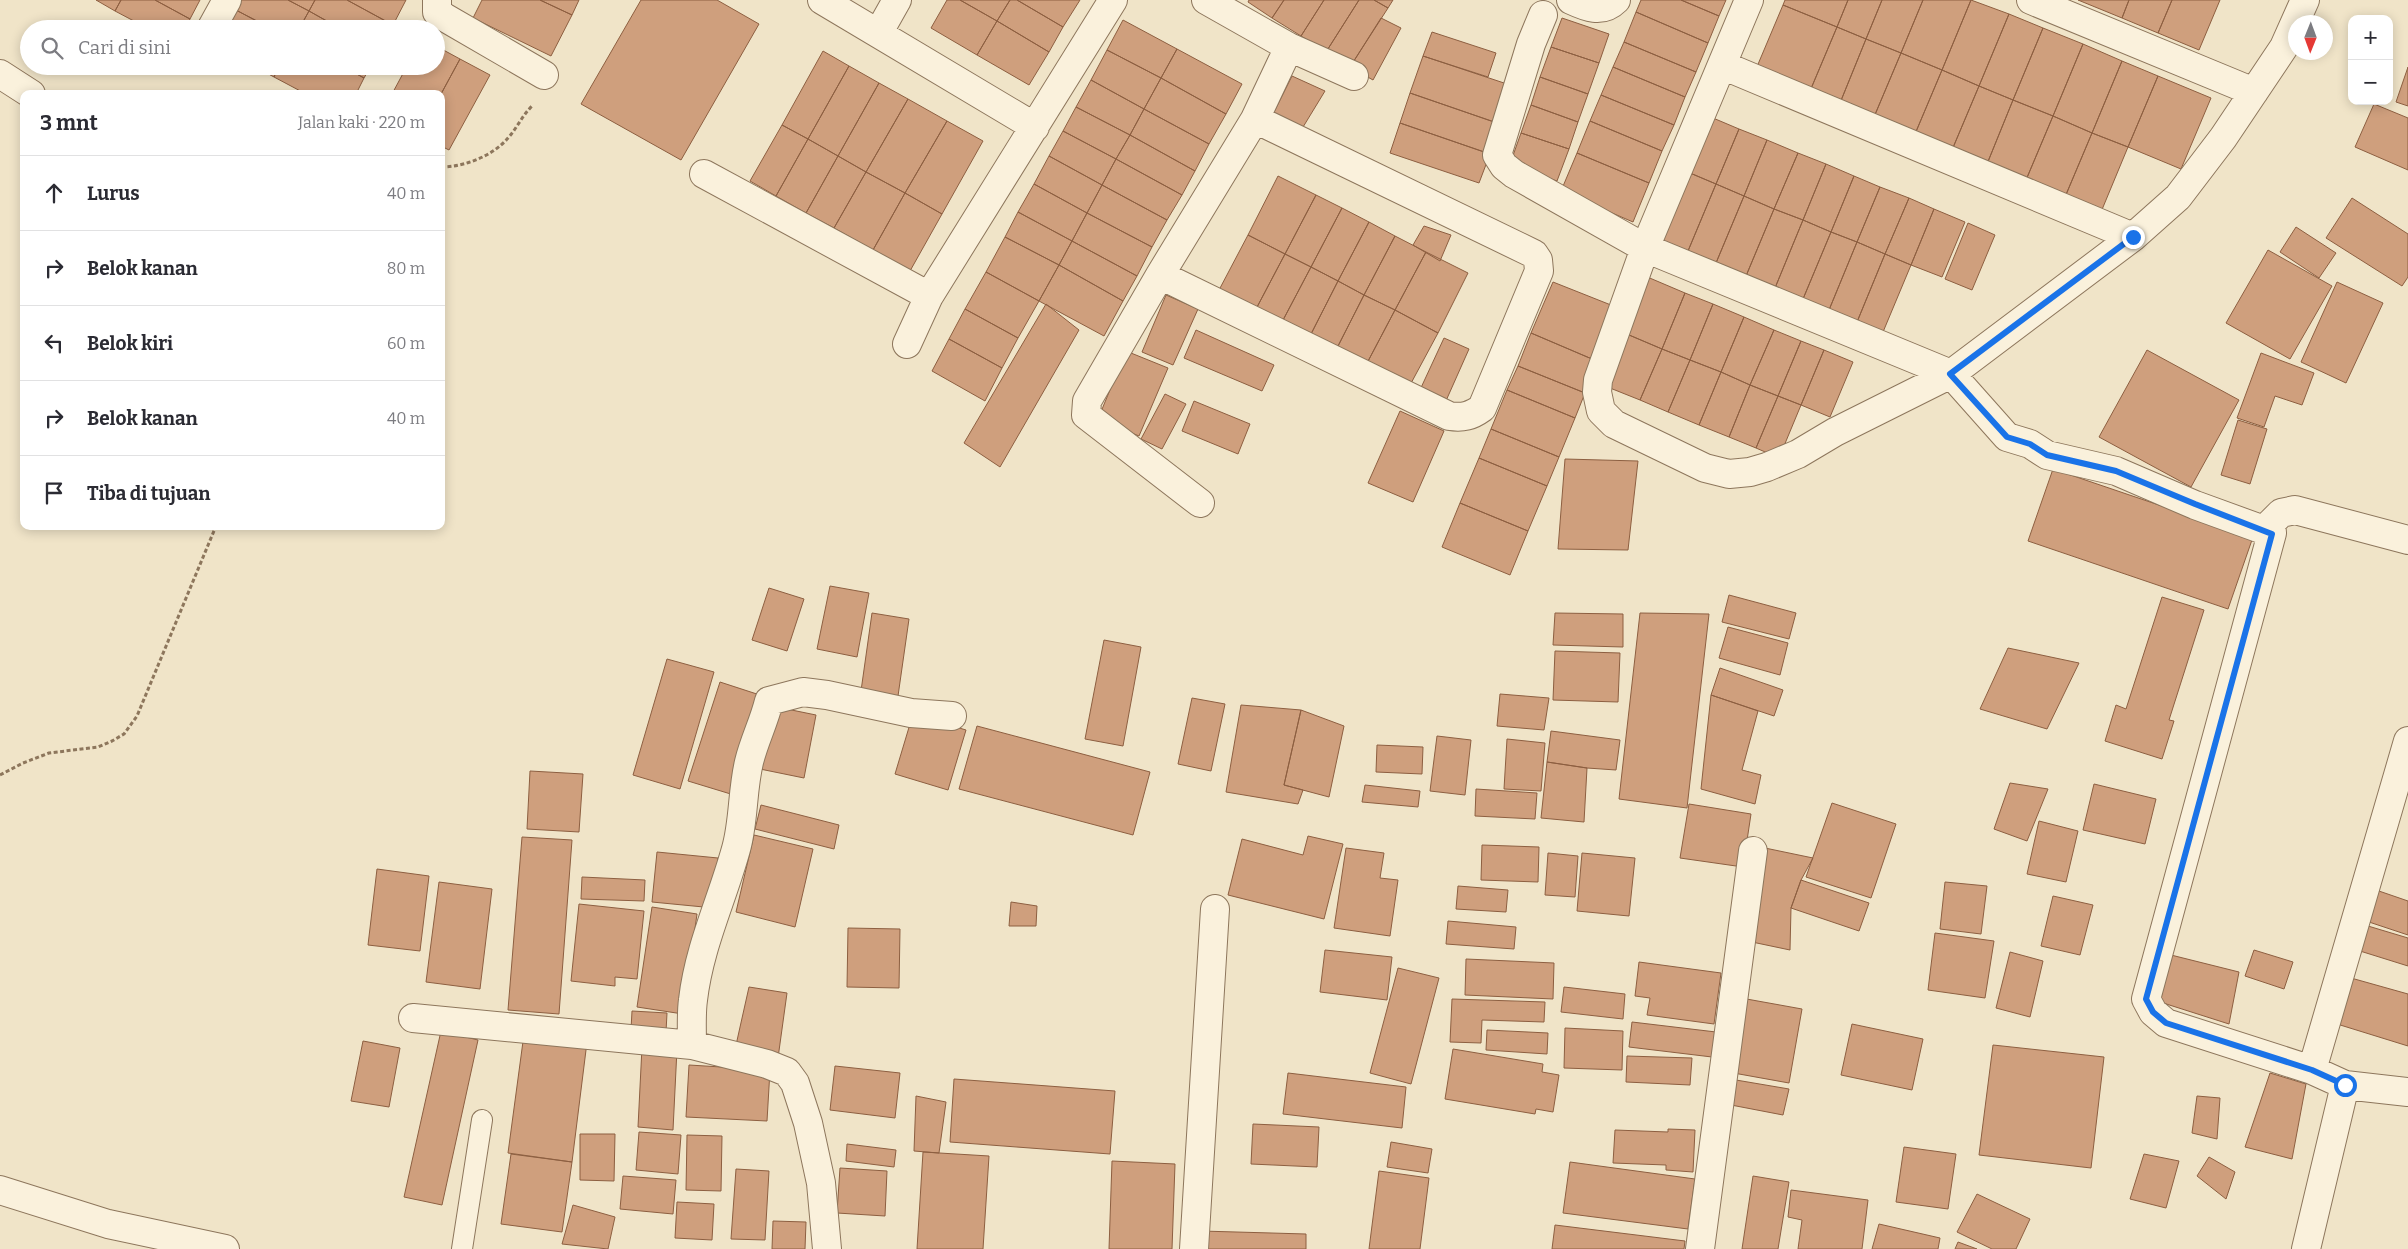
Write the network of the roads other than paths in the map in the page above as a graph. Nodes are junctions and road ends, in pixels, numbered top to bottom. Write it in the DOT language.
graph roads {
  1 [pos="227,0"];
  2 [pos="437,0"];
  3 [pos="822,0"];
  4 [pos="897,0"];
  5 [pos="1113,0"];
  6 [pos="1206,0"];
  7 [pos="1571,0"];
  8 [pos="1616,0"];
  9 [pos="1749,0"];
  10 [pos="2031,0"];
  11 [pos="2305,0"];
  12 [pos="1543,15"];
  13 [pos="216,20"];
  14 [pos="879,32"];
  15 [pos="1289,47"];
  16 [pos="1722,65"];
  17 [pos="0,74"];
  18 [pos="544,75"];
  19 [pos="1354,76"];
  20 [pos="25,90"];
  21 [pos="2254,92"];
  22 [pos="1255,119"];
  23 [pos="1035,127"];
  24 [pos="704,174"];
  25 [pos="2133,237"];
  26 [pos="1645,248"];
  27 [pos="1160,274"];
  28 [pos="929,296"];
  29 [pos="907,344"];
  30 [pos="1950,374"];
  31 [pos="1200,503"];
  32 [pos="2272,534"];
  33 [pos="2408,540"];
  34 [pos="952,716"];
  35 [pos="2408,741"];
  36 [pos="1753,851"];
  37 [pos="1215,909"];
  38 [pos="413,1018"];
  39 [pos="692,1045"];
  40 [pos="2312,1070"];
  41 [pos="2345,1085"];
  42 [pos="2408,1092"];
  43 [pos="482,1120"];
  44 [pos="0,1190"];
  45 [pos="225,1249"];
  46 [pos="462,1249"];
  47 [pos="827,1249"];
  48 [pos="1194,1249"];
  49 [pos="1700,1249"];
  50 [pos="2306,1249"];
  1 -- 13 [label="street"];
  2 -- 18 [label="street"];
  3 -- 14 [label="street"];
  4 -- 14 [label="street"];
  5 -- 23 [label="street"];
  6 -- 15 [label="street"];
  7 -- 8 [label="street"];
  9 -- 16 [label="street"];
  10 -- 21 [label="street"];
  11 -- 21 [label="street"];
  12 -- 26 [label="street"];
  14 -- 23 [label="street"];
  15 -- 19 [label="street"];
  15 -- 22 [label="street"];
  16 -- 25 [label="street"];
  16 -- 26 [label="street"];
  17 -- 20 [label="street"];
  21 -- 25 [label="street"];
  22 -- 27 [label="street"];
  22 -- 27 [label="street"];
  23 -- 28 [label="street"];
  24 -- 28 [label="street"];
  25 -- 30 [label="street"];
  26 -- 30 [label="street"];
  26 -- 30 [label="street"];
  27 -- 31 [label="street"];
  28 -- 29 [label="street"];
  30 -- 32 [label="street"];
  32 -- 33 [label="street"];
  32 -- 40 [label="street"];
  34 -- 39 [label="street"];
  35 -- 40 [label="street"];
  36 -- 49 [label="street"];
  37 -- 48 [label="street"];
  38 -- 39 [label="street"];
  39 -- 47 [label="street"];
  40 -- 41 [label="street"];
  41 -- 42 [label="street"];
  41 -- 50 [label="street"];
  43 -- 46 [label="lane"];
  44 -- 45 [label="street"];
}
